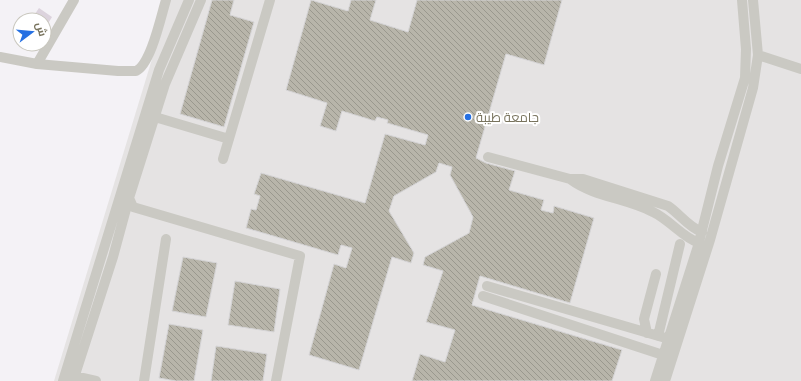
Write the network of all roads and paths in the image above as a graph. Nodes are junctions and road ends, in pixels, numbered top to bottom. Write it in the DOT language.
graph roads {
  1 [pos="74,0"];
  2 [pos="166,0"];
  3 [pos="189,0"];
  4 [pos="201,0"];
  5 [pos="270,0"];
  6 [pos="742,0"];
  7 [pos="753,0"];
  8 [pos="758,55"];
  9 [pos="0,58"];
  10 [pos="37,64"];
  11 [pos="801,69"];
  12 [pos="155,117"];
  13 [pos="229,139"];
  14 [pos="488,157"];
  15 [pos="223,159"];
  16 [pos="570,179"];
  17 [pos="129,198"];
  18 [pos="702,232"];
  19 [pos="166,239"];
  20 [pos="680,244"];
  21 [pos="699,244"];
  22 [pos="656,274"];
  23 [pos="487,286"];
  24 [pos="483,296"];
  25 [pos="647,333"];
  26 [pos="658,336"];
  27 [pos="669,339"];
  28 [pos="663,354"];
  29 [pos="74,379"];
  30 [pos="62,381"];
  31 [pos="96,381"];
  32 [pos="144,381"];
  33 [pos="276,381"];
  34 [pos="655,381"];
  35 [pos="665,381"];
  1 -- 10 [label="street"];
  2 -- 10 [label="street"];
  3 -- 30 [label="street"];
  4 -- 12 [label="street"];
  5 -- 13 [label="street"];
  6 -- 18 [label="street"];
  7 -- 8 [label="street"];
  8 -- 11 [label="street"];
  8 -- 35 [label="street"];
  9 -- 10 [label="street"];
  12 -- 13 [label="street"];
  12 -- 17 [label="street"];
  13 -- 15 [label="street"];
  14 -- 16 [label="street"];
  16 -- 18 [label="street"];
  16 -- 21 [label="street"];
  17 -- 29 [label="street"];
  17 -- 33 [label="street"];
  18 -- 21 [label="street"];
  19 -- 32 [label="street"];
  20 -- 26 [label="street"];
  21 -- 27 [label="street"];
  22 -- 25 [label="street"];
  23 -- 25 [label="street"];
  24 -- 28 [label="street"];
  25 -- 26 [label="street"];
  26 -- 27 [label="street"];
  27 -- 28 [label="street"];
  28 -- 34 [label="street"];
  29 -- 31 [label="street"];
}
